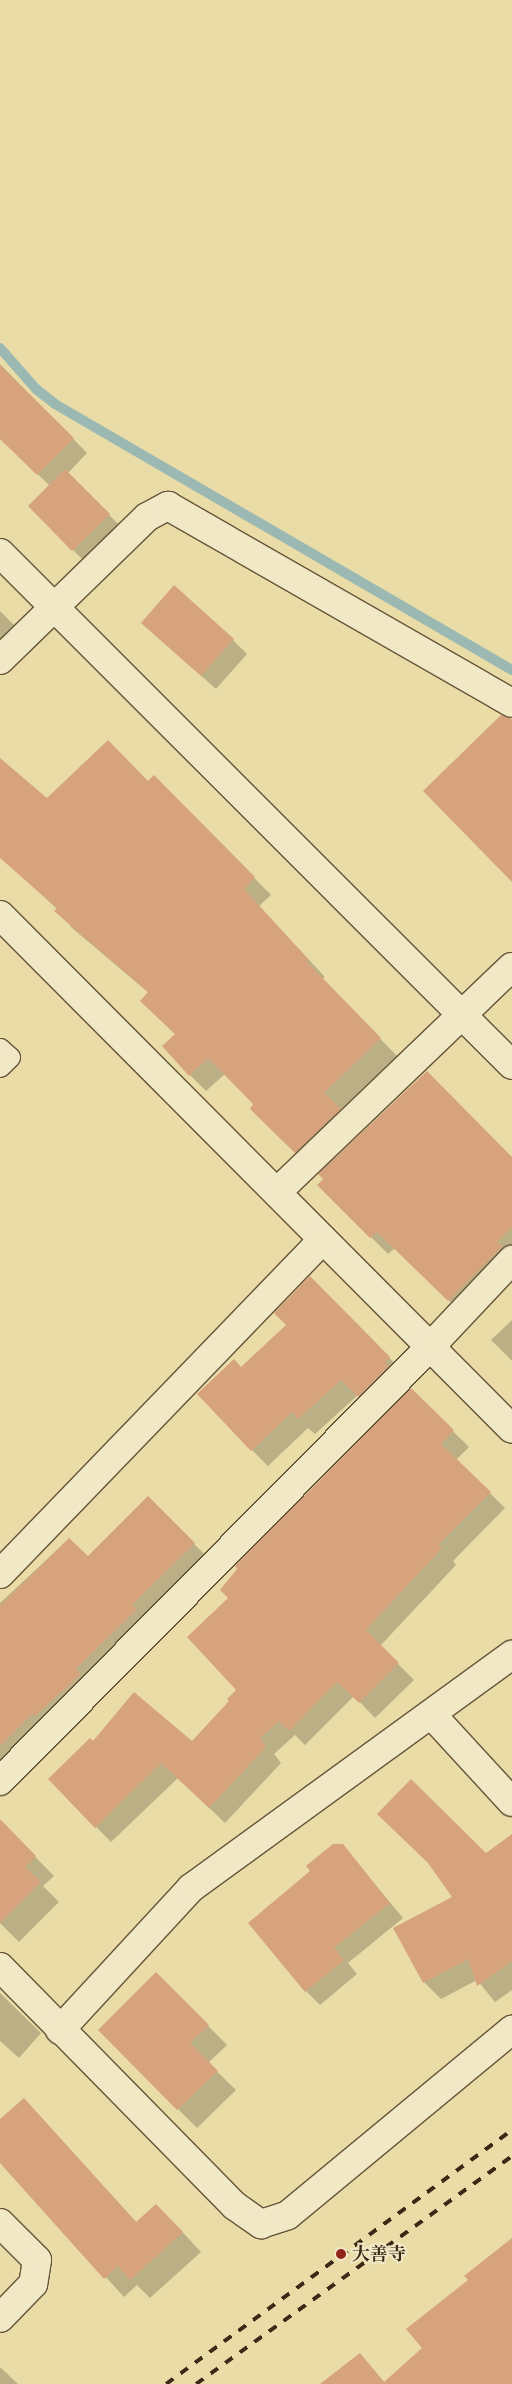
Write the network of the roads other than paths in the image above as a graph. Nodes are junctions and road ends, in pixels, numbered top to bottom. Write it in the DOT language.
graph roads {
  1 [pos="0,553"];
  2 [pos="53,607"];
  3 [pos="0,660"];
  4 [pos="512,703"];
  5 [pos="0,915"];
  6 [pos="512,967"];
  7 [pos="463,1014"];
  8 [pos="0,1048"];
  9 [pos="512,1064"];
  10 [pos="0,1067"];
  11 [pos="277,1192"];
  12 [pos="323,1240"];
  13 [pos="512,1260"];
  14 [pos="430,1347"];
  15 [pos="512,1430"];
  16 [pos="0,1574"];
  17 [pos="512,1655"];
  18 [pos="432,1715"];
  19 [pos="0,1781"];
  20 [pos="512,1802"];
  21 [pos="0,1967"];
  22 [pos="60,2030"];
  23 [pos="512,2030"];
  24 [pos="0,2223"];
  25 [pos="0,2318"];
  1 -- 2 [label="street"];
  2 -- 3 [label="street"];
  2 -- 4 [label="street"];
  2 -- 7 [label="street"];
  5 -- 11 [label="street"];
  6 -- 7 [label="street"];
  7 -- 9 [label="street"];
  7 -- 11 [label="street"];
  8 -- 10 [label="lane"];
  11 -- 12 [label="street"];
  12 -- 14 [label="street"];
  12 -- 16 [label="street"];
  13 -- 14 [label="street"];
  14 -- 15 [label="street"];
  14 -- 19 [label="street"];
  17 -- 18 [label="street"];
  18 -- 20 [label="street"];
  18 -- 22 [label="street"];
  21 -- 22 [label="street"];
  22 -- 23 [label="street"];
  24 -- 25 [label="street"];
}
